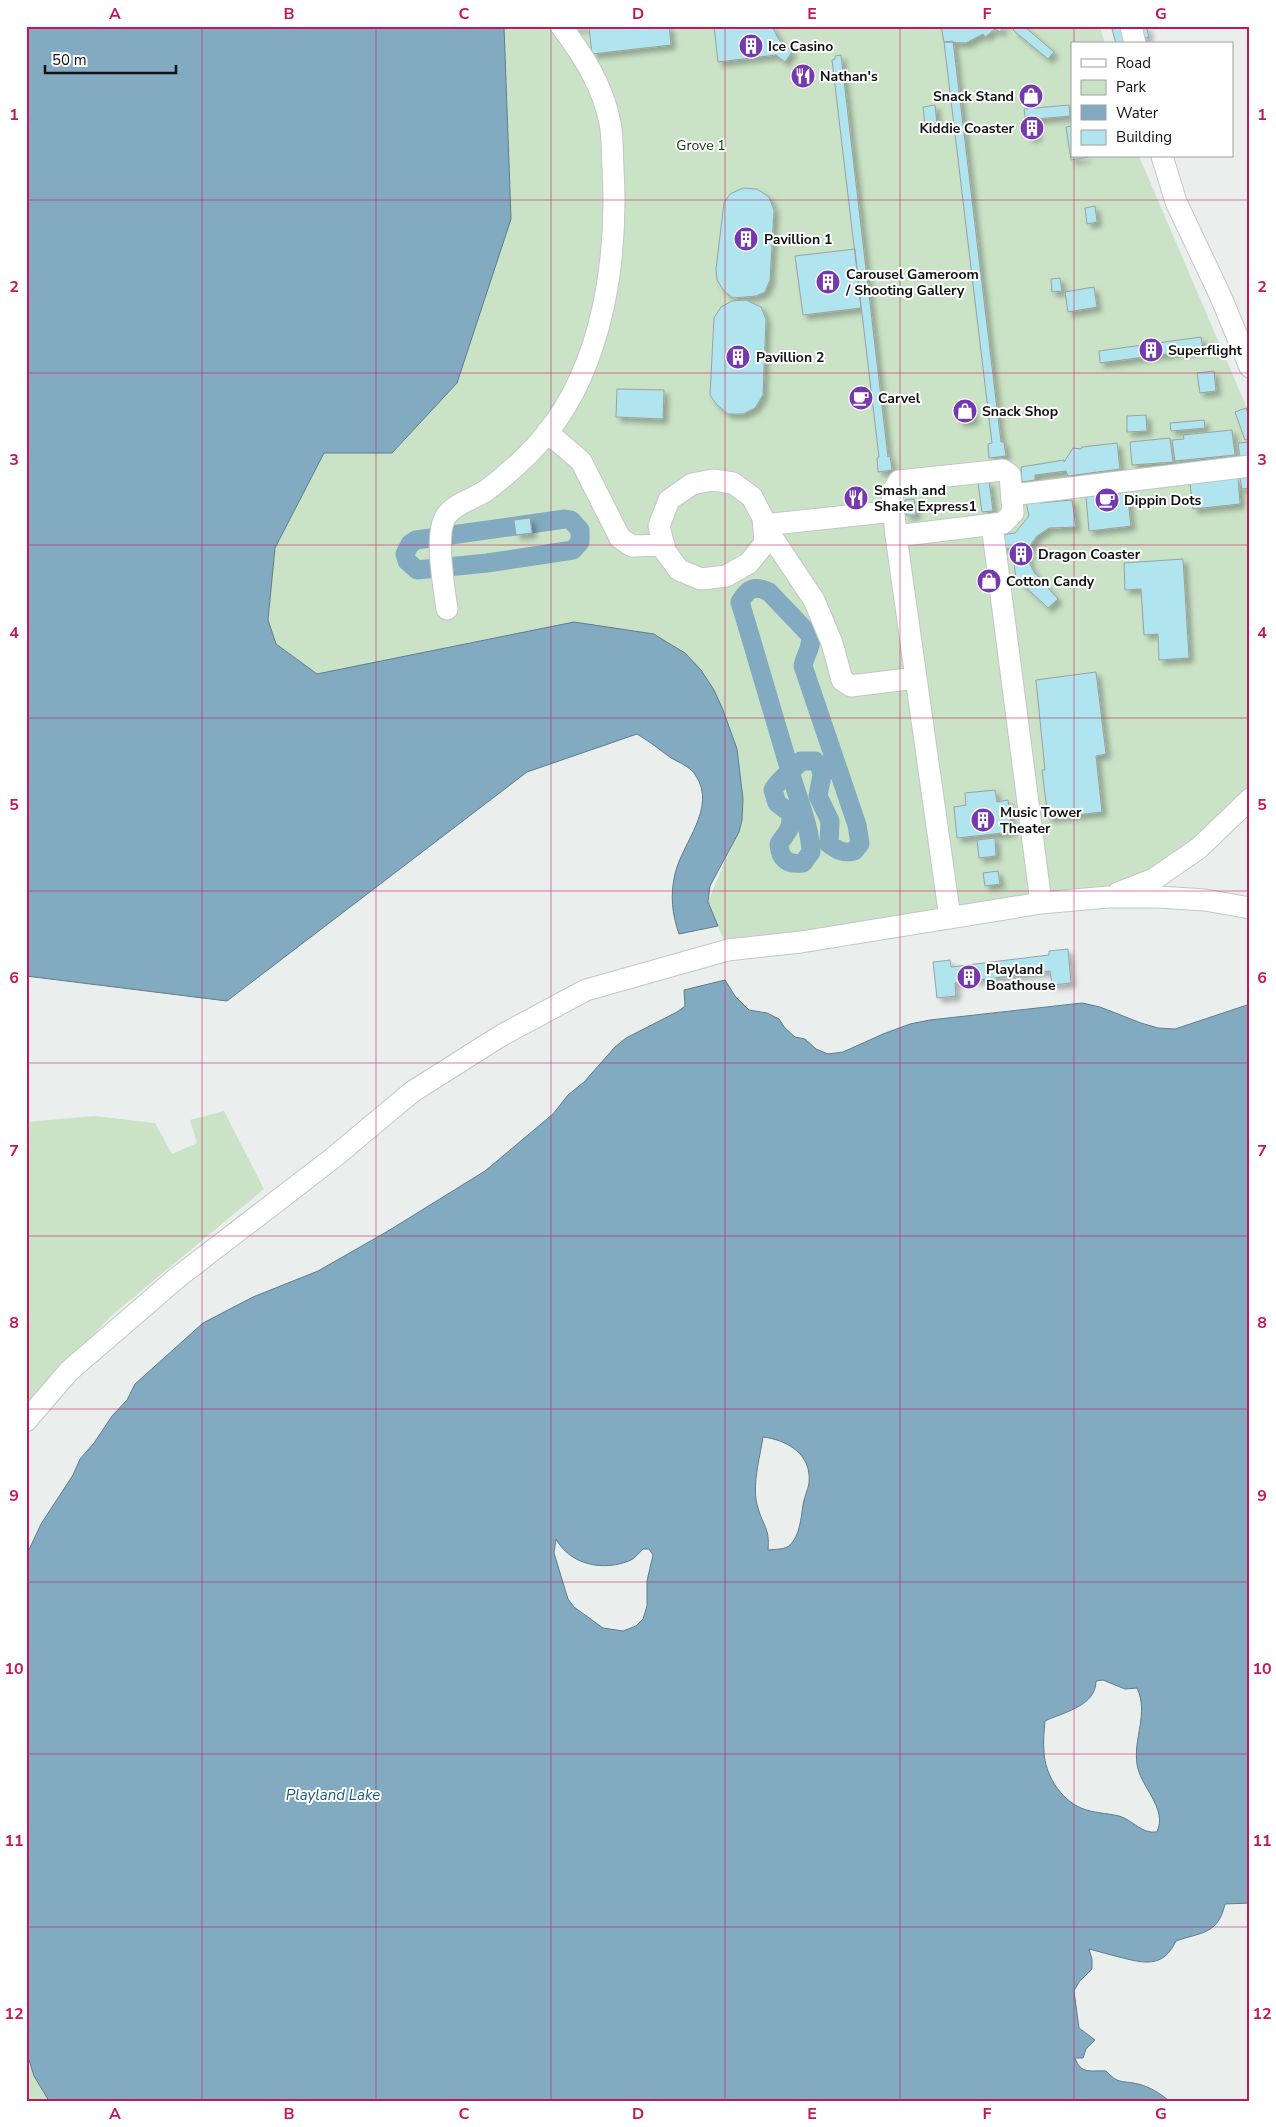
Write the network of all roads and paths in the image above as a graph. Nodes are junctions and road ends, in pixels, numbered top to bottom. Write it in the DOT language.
graph roads {
  1 [pos="561,26"];
  2 [pos="1131,26"];
  3 [pos="1134,42"];
  4 [pos="1163,158"];
  5 [pos="1250,367"];
  6 [pos="547,432"];
  7 [pos="1250,466"];
  8 [pos="1012,495"];
  9 [pos="894,510"];
  10 [pos="992,524"];
  11 [pos="764,525"];
  12 [pos="896,536"];
  13 [pos="664,545"];
  14 [pos="446,609"];
  15 [pos="916,678"];
  16 [pos="1250,787"];
  17 [pos="1244,804"];
  18 [pos="1108,897"];
  19 [pos="1041,903"];
  20 [pos="1250,908"];
  21 [pos="950,918"];
  22 [pos="26,1421"];
  1 -- 6 [label="street"];
  2 -- 3 [label="street"];
  4 -- 5 [label="street"];
  6 -- 13 [label="street"];
  6 -- 14 [label="street"];
  7 -- 8 [label="street"];
  8 -- 9 [label="street"];
  8 -- 10 [label="street"];
  9 -- 11 [label="street"];
  9 -- 12 [label="street"];
  10 -- 12 [label="street"];
  10 -- 19 [label="street"];
  11 -- 13 [label="street"];
  11 -- 13 [label="street"];
  11 -- 15 [label="street"];
  12 -- 15 [label="street"];
  15 -- 21 [label="street"];
  16 -- 17 [label="street"];
  17 -- 18 [label="street"];
  18 -- 19 [label="street"];
  18 -- 20 [label="street"];
  19 -- 21 [label="street"];
  21 -- 22 [label="street"];
}
